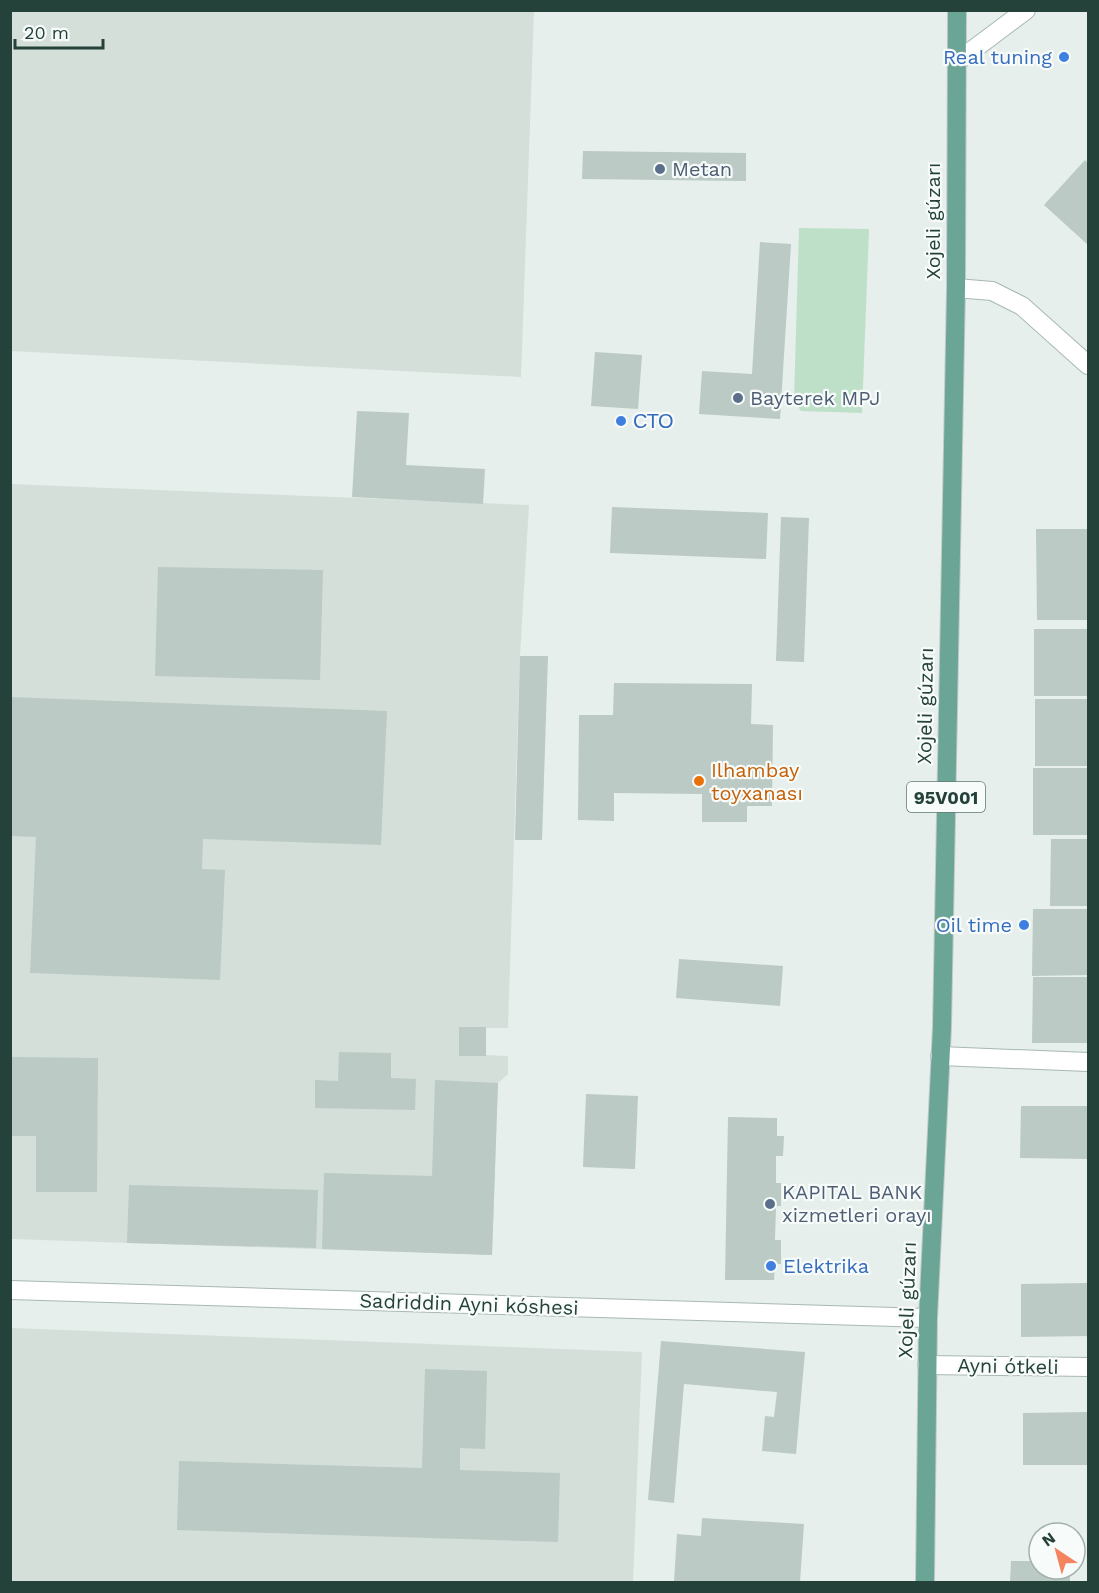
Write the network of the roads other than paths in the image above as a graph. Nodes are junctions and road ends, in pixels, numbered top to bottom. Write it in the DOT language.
graph roads {
  1 [pos="957,10"];
  2 [pos="1026,10"];
  3 [pos="958,61"];
  4 [pos="956,288"];
  5 [pos="1089,365"];
  6 [pos="940,1056"];
  7 [pos="1089,1062"];
  8 [pos="10,1290"];
  9 [pos="928,1318"];
  10 [pos="927,1365"];
  11 [pos="1089,1367"];
  12 [pos="925,1582"];
  1 -- 3 [label="main road, Xojeli gúzarı / 95V001"];
  2 -- 3 [label="street"];
  3 -- 4 [label="main road, Xojeli gúzarı / 95V001"];
  4 -- 5 [label="street"];
  4 -- 6 [label="main road, Xojeli gúzarı / 95V001"];
  6 -- 7 [label="street"];
  6 -- 9 [label="main road, Xojeli gúzarı / 95V001"];
  8 -- 9 [label="street, Sadriddin Ayni kóshesi"];
  9 -- 10 [label="main road, Xojeli gúzarı / 95V001"];
  10 -- 11 [label="street, Ayni ótkeli"];
  10 -- 12 [label="main road, Xojeli gúzarı / 95V001"];
}
